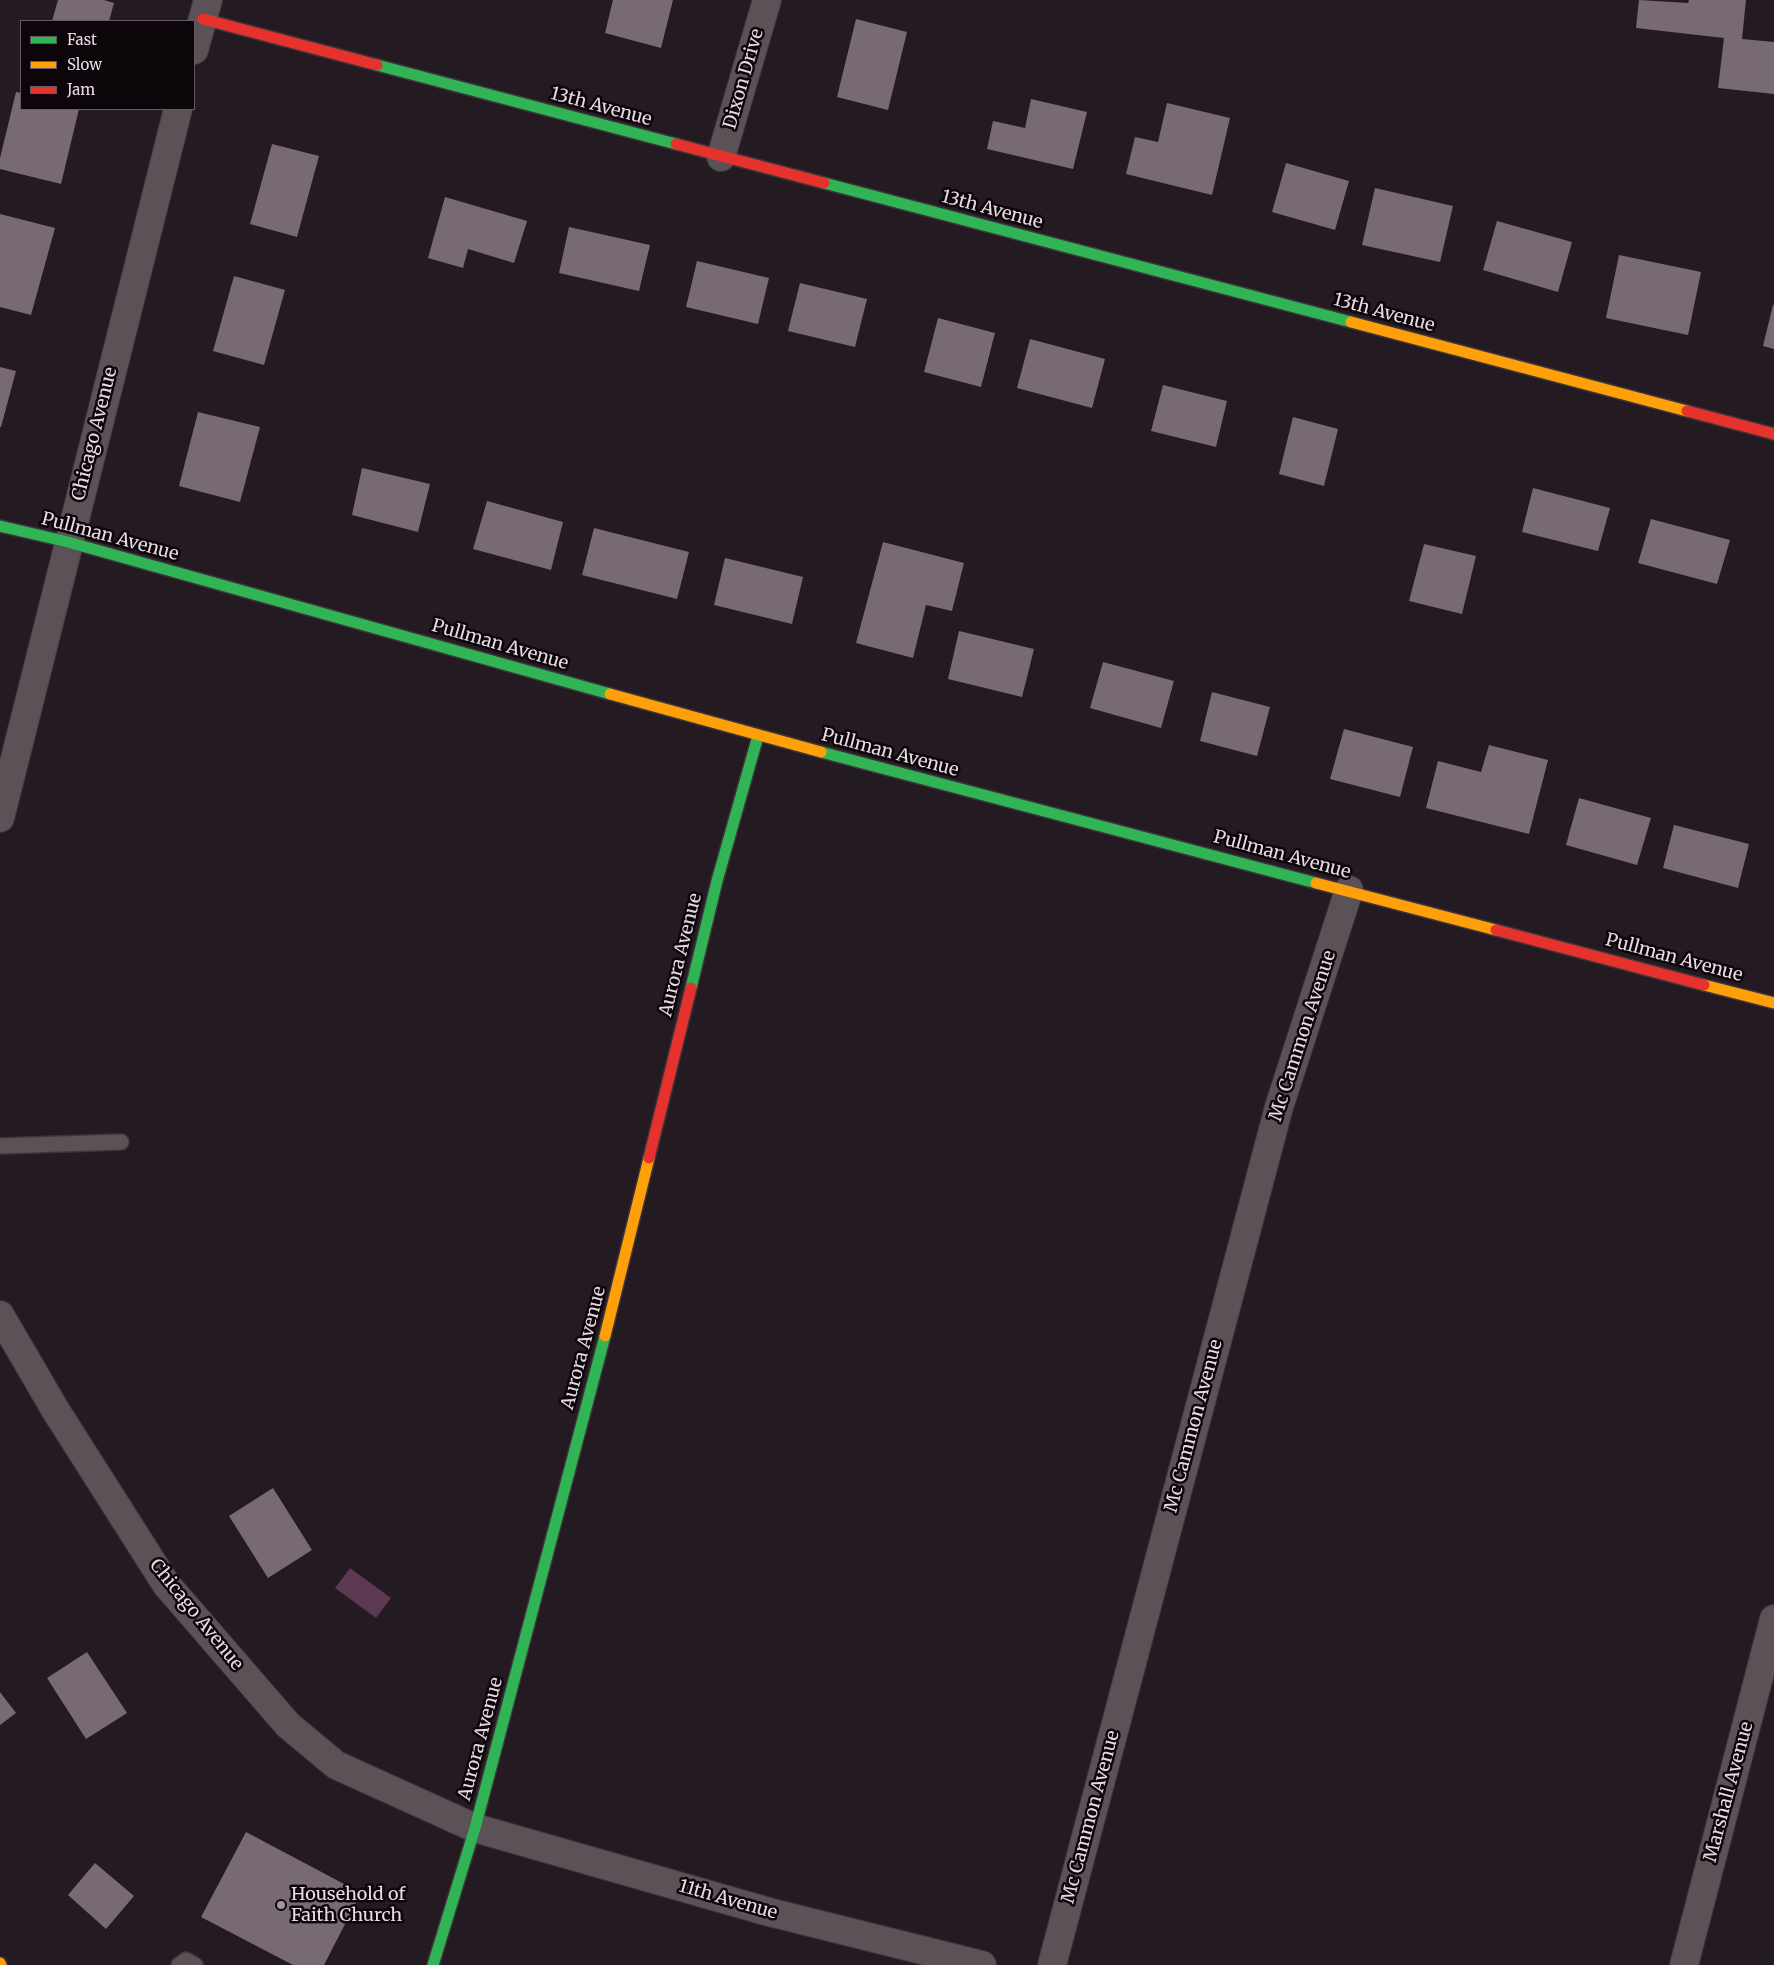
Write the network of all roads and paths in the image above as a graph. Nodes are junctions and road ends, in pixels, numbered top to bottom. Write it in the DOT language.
graph roads {
  1 [pos="767,0"];
  2 [pos="205,9"];
  3 [pos="195,46"];
  4 [pos="178,110"];
  5 [pos="721,157"];
  6 [pos="1774,434"];
  7 [pos="0,526"];
  8 [pos="68,542"];
  9 [pos="758,736"];
  10 [pos="0,818"];
  11 [pos="1349,890"];
  12 [pos="1774,1003"];
  13 [pos="121,1142"];
  14 [pos="0,1146"];
  15 [pos="0,1315"];
  16 [pos="1774,1619"];
  17 [pos="475,1828"];
  18 [pos="179,1965"];
  19 [pos="195,1965"];
  20 [pos="433,1965"];
  21 [pos="982,1965"];
  22 [pos="1052,1965"];
  23 [pos="1684,1965"];
  1 -- 5 [label="street, Dixon Drive"];
  2 -- 3 [label="street"];
  2 -- 5 [label="street, 13th Avenue"];
  4 -- 8 [label="street, Chicago Avenue"];
  5 -- 6 [label="street, 13th Avenue"];
  7 -- 8 [label="street, Pullman Avenue"];
  8 -- 9 [label="street, Pullman Avenue"];
  8 -- 10 [label="street, Chicago Avenue"];
  9 -- 11 [label="street, Pullman Avenue"];
  9 -- 17 [label="street, Aurora Avenue"];
  11 -- 12 [label="street, Pullman Avenue"];
  11 -- 22 [label="street, Mc Cammon Avenue"];
  13 -- 14 [label="lane"];
  15 -- 17 [label="street, Chicago Avenue"];
  16 -- 23 [label="street, Marshall Avenue"];
  17 -- 20 [label="street, Aurora Avenue"];
  17 -- 21 [label="street, 11th Avenue"];
  18 -- 19 [label="lane"];
}
